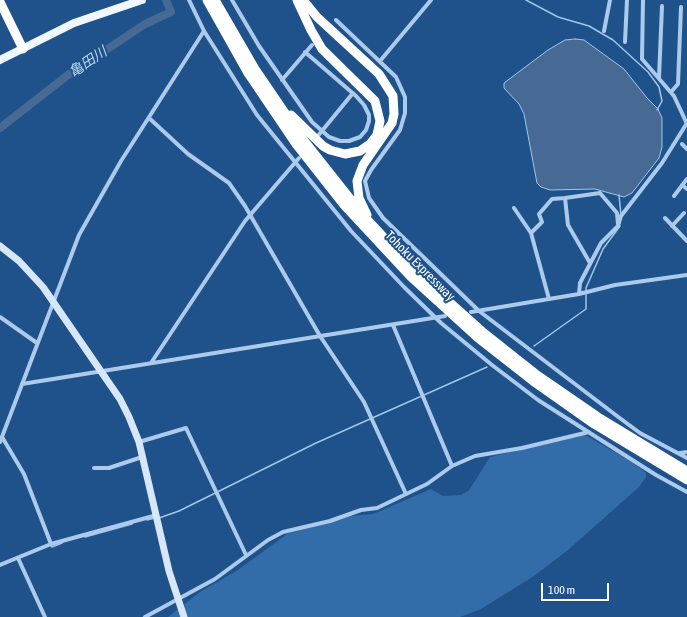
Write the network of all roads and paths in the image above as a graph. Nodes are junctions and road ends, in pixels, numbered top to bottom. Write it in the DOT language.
graph roads {
  1 [pos="142,0"];
  2 [pos="189,0"];
  3 [pos="207,0"];
  4 [pos="215,0"];
  5 [pos="232,0"];
  6 [pos="297,0"];
  7 [pos="303,0"];
  8 [pos="431,0"];
  9 [pos="610,0"];
  10 [pos="627,0"];
  11 [pos="643,0"];
  12 [pos="0,2"];
  13 [pos="662,6"];
  14 [pos="681,7"];
  15 [pos="0,14"];
  16 [pos="336,20"];
  17 [pos="204,31"];
  18 [pos="604,31"];
  19 [pos="626,42"];
  20 [pos="312,45"];
  21 [pos="20,50"];
  22 [pos="305,52"];
  23 [pos="0,60"];
  24 [pos="380,61"];
  25 [pos="659,78"];
  26 [pos="282,80"];
  27 [pos="671,92"];
  28 [pos="353,93"];
  29 [pos="274,99"];
  30 [pos="149,118"];
  31 [pos="687,122"];
  32 [pos="321,132"];
  33 [pos="363,134"];
  34 [pos="317,137"];
  35 [pos="370,140"];
  36 [pos="682,144"];
  37 [pos="381,148"];
  38 [pos="687,149"];
  39 [pos="385,151"];
  40 [pos="299,158"];
  41 [pos="295,163"];
  42 [pos="687,179"];
  43 [pos="682,185"];
  44 [pos="687,190"];
  45 [pos="674,196"];
  46 [pos="565,198"];
  47 [pos="514,208"];
  48 [pos="684,213"];
  49 [pos="250,215"];
  50 [pos="665,218"];
  51 [pos="618,226"];
  52 [pos="672,226"];
  53 [pos="376,230"];
  54 [pos="531,233"];
  55 [pos="687,241"];
  56 [pos="0,246"];
  57 [pos="590,263"];
  58 [pos="687,275"];
  59 [pos="580,294"];
  60 [pos="549,299"];
  61 [pos="53,301"];
  62 [pos="479,311"];
  63 [pos="471,312"];
  64 [pos="445,316"];
  65 [pos="0,317"];
  66 [pos="436,317"];
  67 [pos="393,325"];
  68 [pos="320,336"];
  69 [pos="37,343"];
  70 [pos="151,363"];
  71 [pos="101,373"];
  72 [pos="22,384"];
  73 [pos="589,432"];
  74 [pos="2,437"];
  75 [pos="0,442"];
  76 [pos="139,442"];
  77 [pos="678,452"];
  78 [pos="687,452"];
  79 [pos="672,455"];
  80 [pos="142,456"];
  81 [pos="687,458"];
  82 [pos="452,466"];
  83 [pos="94,468"];
  84 [pos="660,470"];
  85 [pos="687,471"];
  86 [pos="656,475"];
  87 [pos="687,480"];
  88 [pos="687,492"];
  89 [pos="406,494"];
  90 [pos="156,515"];
  91 [pos="51,544"];
  92 [pos="246,555"];
  93 [pos="18,558"];
  94 [pos="0,565"];
  95 [pos="177,599"];
  96 [pos="45,617"];
  97 [pos="145,617"];
  98 [pos="184,617"];
  1 -- 21 [label="main road"];
  2 -- 17 [label="street"];
  3 -- 87 [label="highway, Tohoku Expressway"];
  4 -- 29 [label="highway, Tohoku Expressway"];
  5 -- 26 [label="street"];
  6 -- 29 [label="highway"];
  7 -- 53 [label="highway"];
  8 -- 24 [label="street"];
  9 -- 18 [label="street"];
  10 -- 19 [label="street"];
  11 -- 25 [label="street"];
  12 -- 21 [label="highway"];
  13 -- 25 [label="street"];
  14 -- 27 [label="street"];
  15 -- 21 [label="highway"];
  16 -- 24 [label="street"];
  17 -- 30 [label="street"];
  17 -- 41 [label="street"];
  20 -- 22 [label="street"];
  21 -- 23 [label="main road"];
  22 -- 26 [label="street"];
  22 -- 28 [label="street"];
  24 -- 39 [label="street"];
  25 -- 27 [label="street"];
  26 -- 32 [label="street"];
  27 -- 31 [label="street"];
  28 -- 32 [label="street"];
  28 -- 33 [label="street"];
  29 -- 53 [label="highway, Tohoku Expressway"];
  30 -- 49 [label="street"];
  30 -- 61 [label="street"];
  31 -- 51 [label="street"];
  32 -- 33 [label="street"];
  32 -- 34 [label="street"];
  33 -- 35 [label="street"];
  36 -- 38 [label="street"];
  37 -- 39 [label="street"];
  39 -- 62 [label="street"];
  40 -- 41 [label="street"];
  41 -- 49 [label="street"];
  41 -- 66 [label="street"];
  42 -- 43 [label="street"];
  43 -- 44 [label="street"];
  43 -- 45 [label="street"];
  46 -- 51 [label="street"];
  46 -- 54 [label="street"];
  46 -- 57 [label="street"];
  47 -- 54 [label="street"];
  48 -- 52 [label="street"];
  49 -- 68 [label="street"];
  49 -- 70 [label="street"];
  50 -- 52 [label="street"];
  51 -- 57 [label="street"];
  52 -- 55 [label="street"];
  53 -- 85 [label="highway, Tohoku Expressway"];
  54 -- 60 [label="street"];
  56 -- 61 [label="street"];
  57 -- 59 [label="street"];
  58 -- 59 [label="street"];
  59 -- 60 [label="street"];
  60 -- 62 [label="street"];
  61 -- 69 [label="street"];
  61 -- 71 [label="street"];
  62 -- 63 [label="street"];
  62 -- 77 [label="street"];
  64 -- 66 [label="street"];
  65 -- 69 [label="street"];
  66 -- 67 [label="street"];
  66 -- 73 [label="street"];
  67 -- 68 [label="street"];
  67 -- 82 [label="street"];
  68 -- 70 [label="street"];
  68 -- 89 [label="street"];
  69 -- 72 [label="street"];
  70 -- 71 [label="street"];
  71 -- 72 [label="street"];
  71 -- 76 [label="street"];
  72 -- 74 [label="street"];
  73 -- 82 [label="street"];
  73 -- 86 [label="street"];
  74 -- 75 [label="street"];
  74 -- 91 [label="street"];
  76 -- 80 [label="street"];
  76 -- 92 [label="street"];
  77 -- 78 [label="street"];
  77 -- 79 [label="street"];
  77 -- 81 [label="street"];
  80 -- 83 [label="street"];
  80 -- 90 [label="street"];
  82 -- 89 [label="street"];
  84 -- 86 [label="street"];
  86 -- 88 [label="street"];
  89 -- 92 [label="street"];
  90 -- 91 [label="street"];
  90 -- 95 [label="street"];
  91 -- 93 [label="street"];
  92 -- 95 [label="street"];
  93 -- 94 [label="street"];
  93 -- 96 [label="street"];
  95 -- 97 [label="street"];
  95 -- 98 [label="street"];
}
